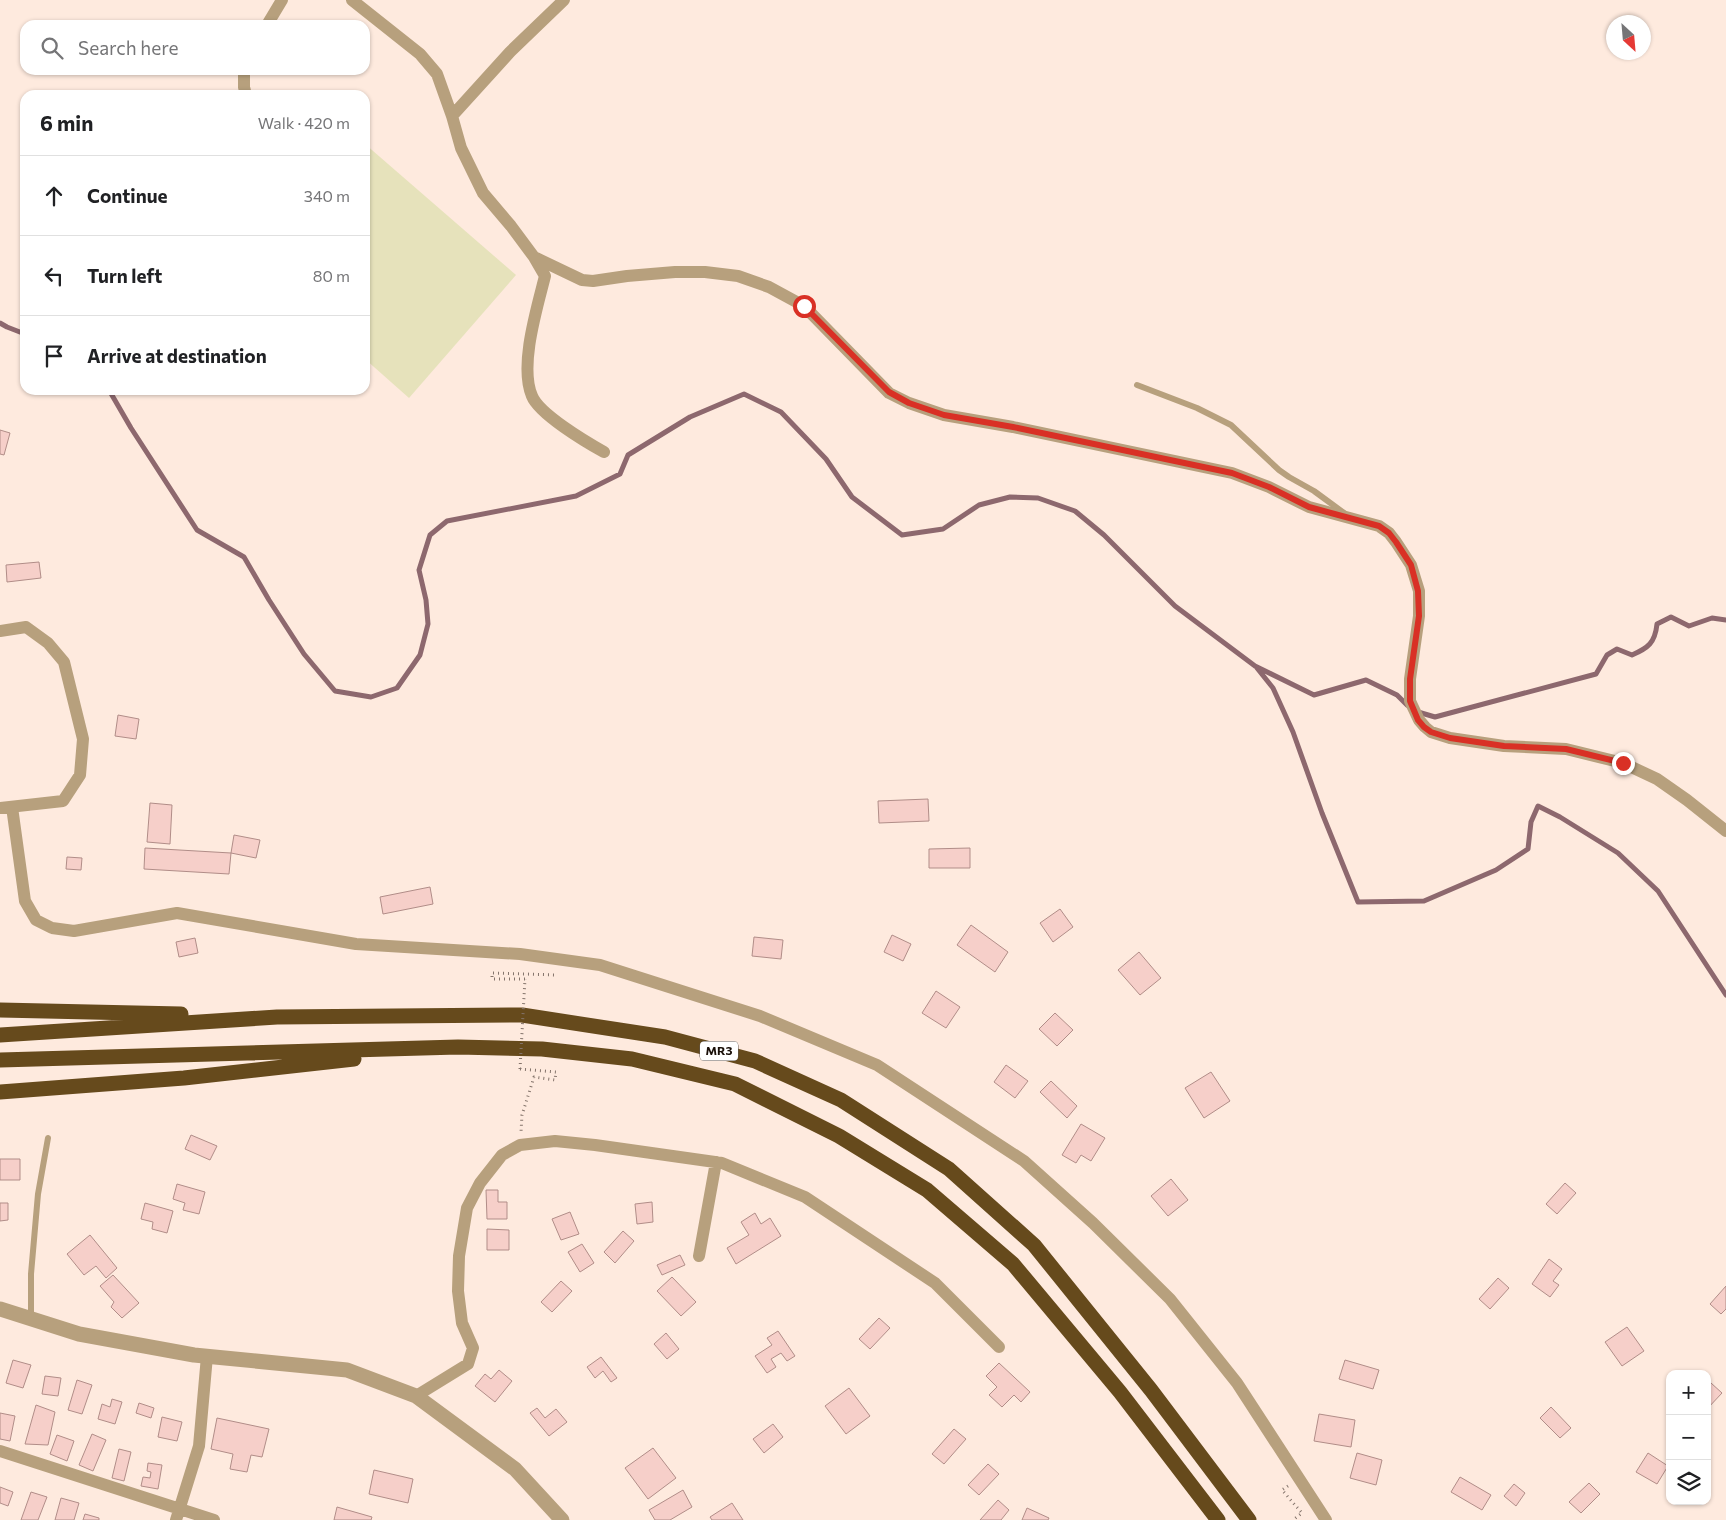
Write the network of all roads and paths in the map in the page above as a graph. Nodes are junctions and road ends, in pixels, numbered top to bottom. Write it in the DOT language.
graph roads {
  1 [pos="282,0"];
  2 [pos="352,0"];
  3 [pos="564,0"];
  4 [pos="270,20"];
  5 [pos="244,75"];
  6 [pos="245,90"];
  7 [pos="452,116"];
  8 [pos="534,257"];
  9 [pos="1137,384"];
  10 [pos="604,452"];
  11 [pos="1351,518"];
  12 [pos="0,631"];
  13 [pos="6,808"];
  14 [pos="1726,831"];
  15 [pos="560,975"];
  16 [pos="0,1010"];
  17 [pos="277,1017"];
  18 [pos="0,1035"];
  19 [pos="458,1047"];
  20 [pos="0,1060"];
  21 [pos="0,1092"];
  22 [pos="48,1138"];
  23 [pos="520,1145"];
  24 [pos="716,1162"];
  25 [pos="698,1256"];
  26 [pos="0,1309"];
  27 [pos="31,1319"];
  28 [pos="999,1347"];
  29 [pos="207,1356"];
  30 [pos="416,1396"];
  31 [pos="0,1451"];
  32 [pos="1302,1513"];
  33 [pos="177,1514"];
  34 [pos="214,1520"];
  35 [pos="562,1520"];
  36 [pos="1218,1520"];
  37 [pos="1248,1520"];
  38 [pos="1293,1520"];
  39 [pos="1326,1520"];
  1 -- 4 [label="street"];
  2 -- 7 [label="street"];
  3 -- 7 [label="street"];
  5 -- 6 [label="street"];
  7 -- 8 [label="street"];
  8 -- 10 [label="street"];
  8 -- 11 [label="street"];
  9 -- 11 [label="lane"];
  11 -- 14 [label="street"];
  12 -- 13 [label="street"];
  13 -- 39 [label="street"];
  15 -- 23 [label="path, bridge"];
  16 -- 17 [label="highway"];
  17 -- 18 [label="highway, MR3"];
  17 -- 37 [label="highway, MR3"];
  19 -- 20 [label="highway, MR3"];
  19 -- 21 [label="highway"];
  19 -- 36 [label="highway, MR3"];
  22 -- 27 [label="lane"];
  23 -- 24 [label="street"];
  23 -- 30 [label="street"];
  24 -- 25 [label="street"];
  24 -- 28 [label="street"];
  26 -- 27 [label="street"];
  27 -- 29 [label="street"];
  29 -- 30 [label="street"];
  29 -- 33 [label="street"];
  30 -- 35 [label="street"];
  31 -- 33 [label="street"];
  32 -- 38 [label="path"];
  33 -- 34 [label="street"];
}
